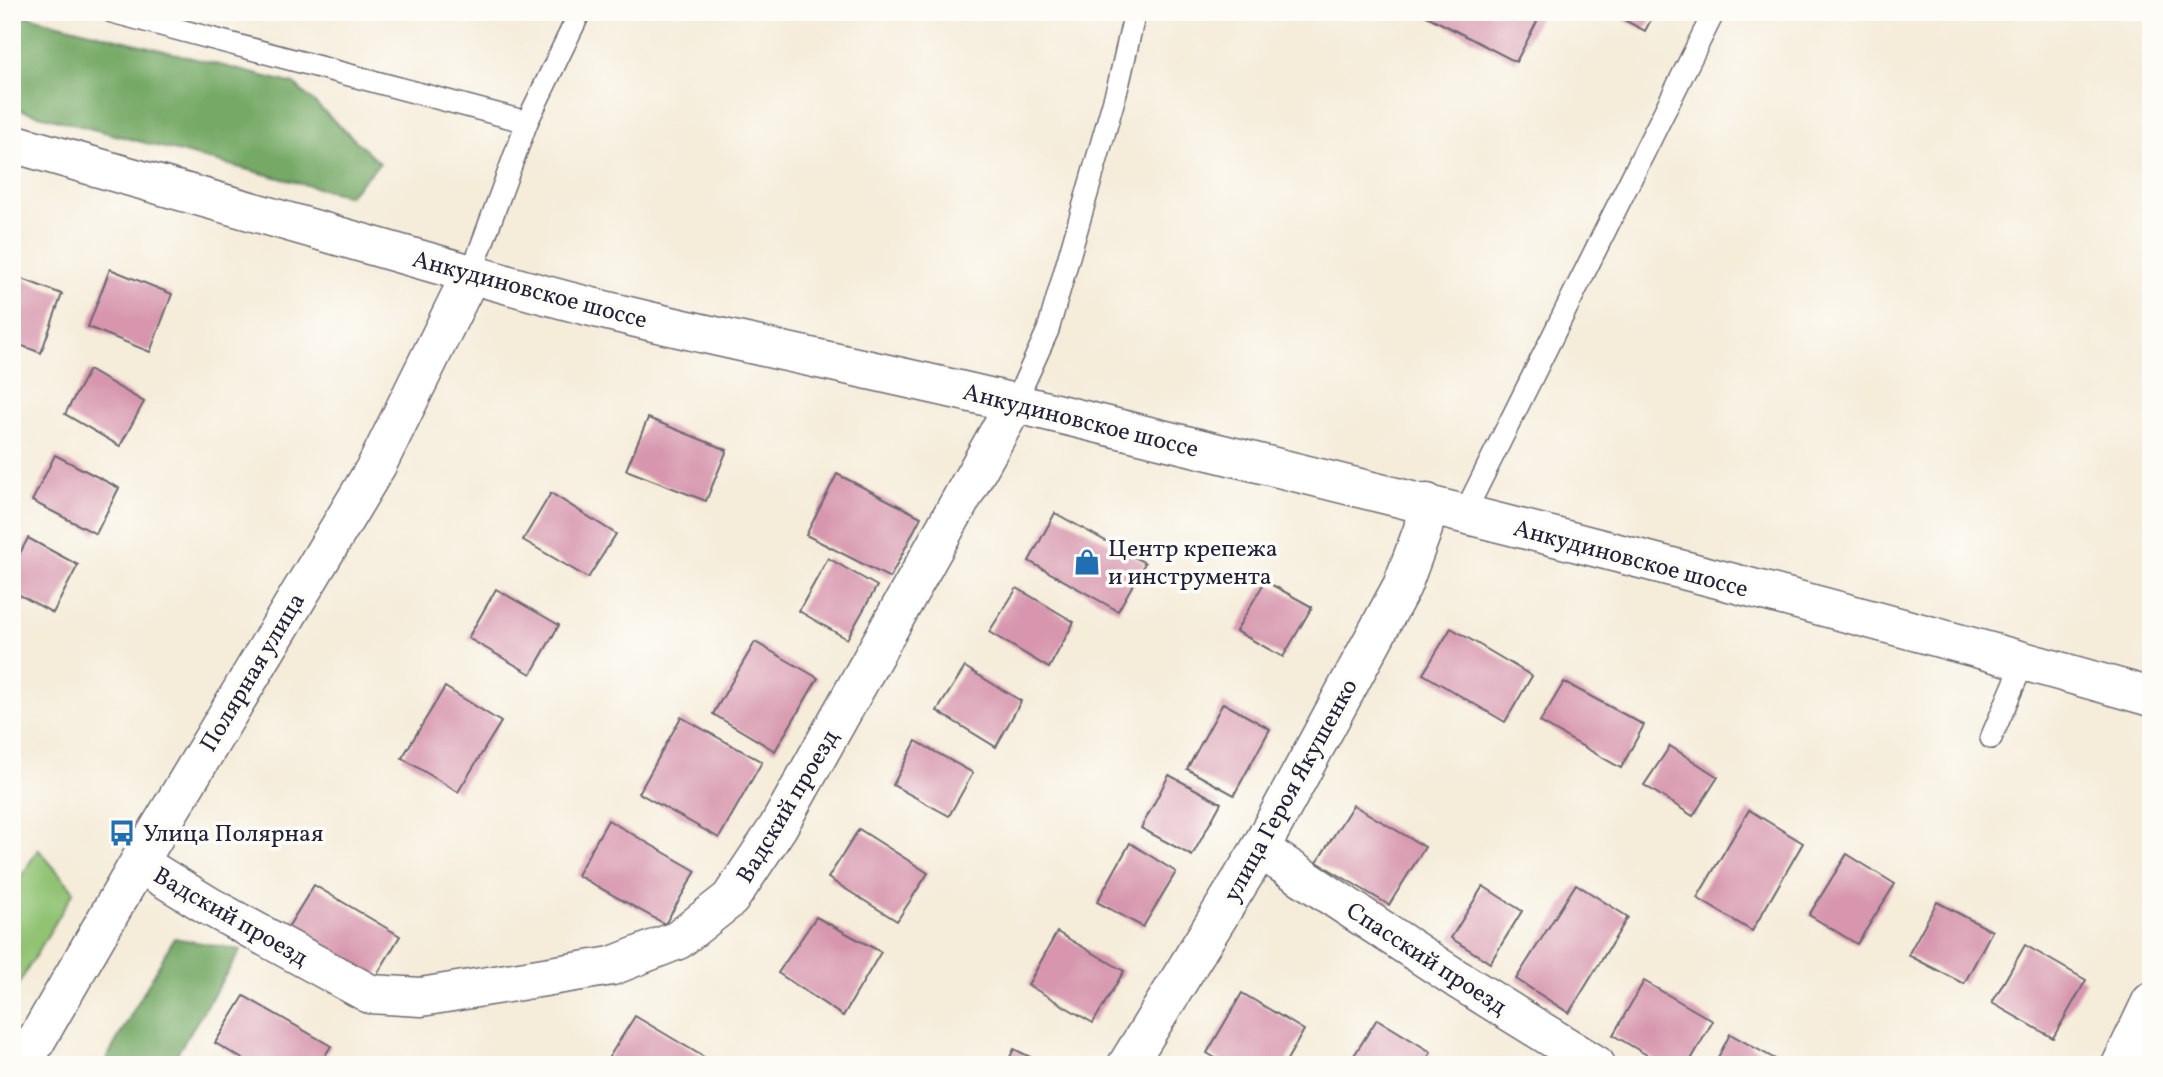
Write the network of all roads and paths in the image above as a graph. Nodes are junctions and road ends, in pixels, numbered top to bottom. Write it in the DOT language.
graph roads {
  1 [pos="112,12"];
  2 [pos="580,12"];
  3 [pos="1135,12"];
  4 [pos="1714,12"];
  5 [pos="145,16"];
  6 [pos="527,122"];
  7 [pos="12,143"];
  8 [pos="471,274"];
  9 [pos="1015,403"];
  10 [pos="1427,503"];
  11 [pos="1464,514"];
  12 [pos="2024,661"];
  13 [pos="2151,697"];
  14 [pos="1991,738"];
  15 [pos="1260,849"];
  16 [pos="139,863"];
  17 [pos="2151,1002"];
  18 [pos="22,1065"];
  19 [pos="1127,1065"];
  20 [pos="1596,1065"];
  21 [pos="2121,1065"];
  1 -- 5 [label="lane"];
  2 -- 6 [label="lane"];
  3 -- 9 [label="lane"];
  4 -- 11 [label="lane"];
  5 -- 6 [label="lane"];
  6 -- 8 [label="lane"];
  7 -- 8 [label="street, Анкудиновское шоссе"];
  8 -- 9 [label="street, Анкудиновское шоссе"];
  8 -- 16 [label="street, Полярная улица"];
  9 -- 10 [label="street, Анкудиновское шоссе"];
  9 -- 16 [label="street, Вадский проезд"];
  10 -- 11 [label="street, Анкудиновское шоссе"];
  10 -- 15 [label="street, улица Героя Якушенко"];
  11 -- 12 [label="street, Анкудиновское шоссе"];
  12 -- 13 [label="street, Анкудиновское шоссе"];
  12 -- 14 [label="lane"];
  15 -- 19 [label="street, улица Героя Якушенко"];
  15 -- 20 [label="street, Спасский проезд"];
  16 -- 18 [label="street, Полярная улица"];
  17 -- 21 [label="street"];
}
